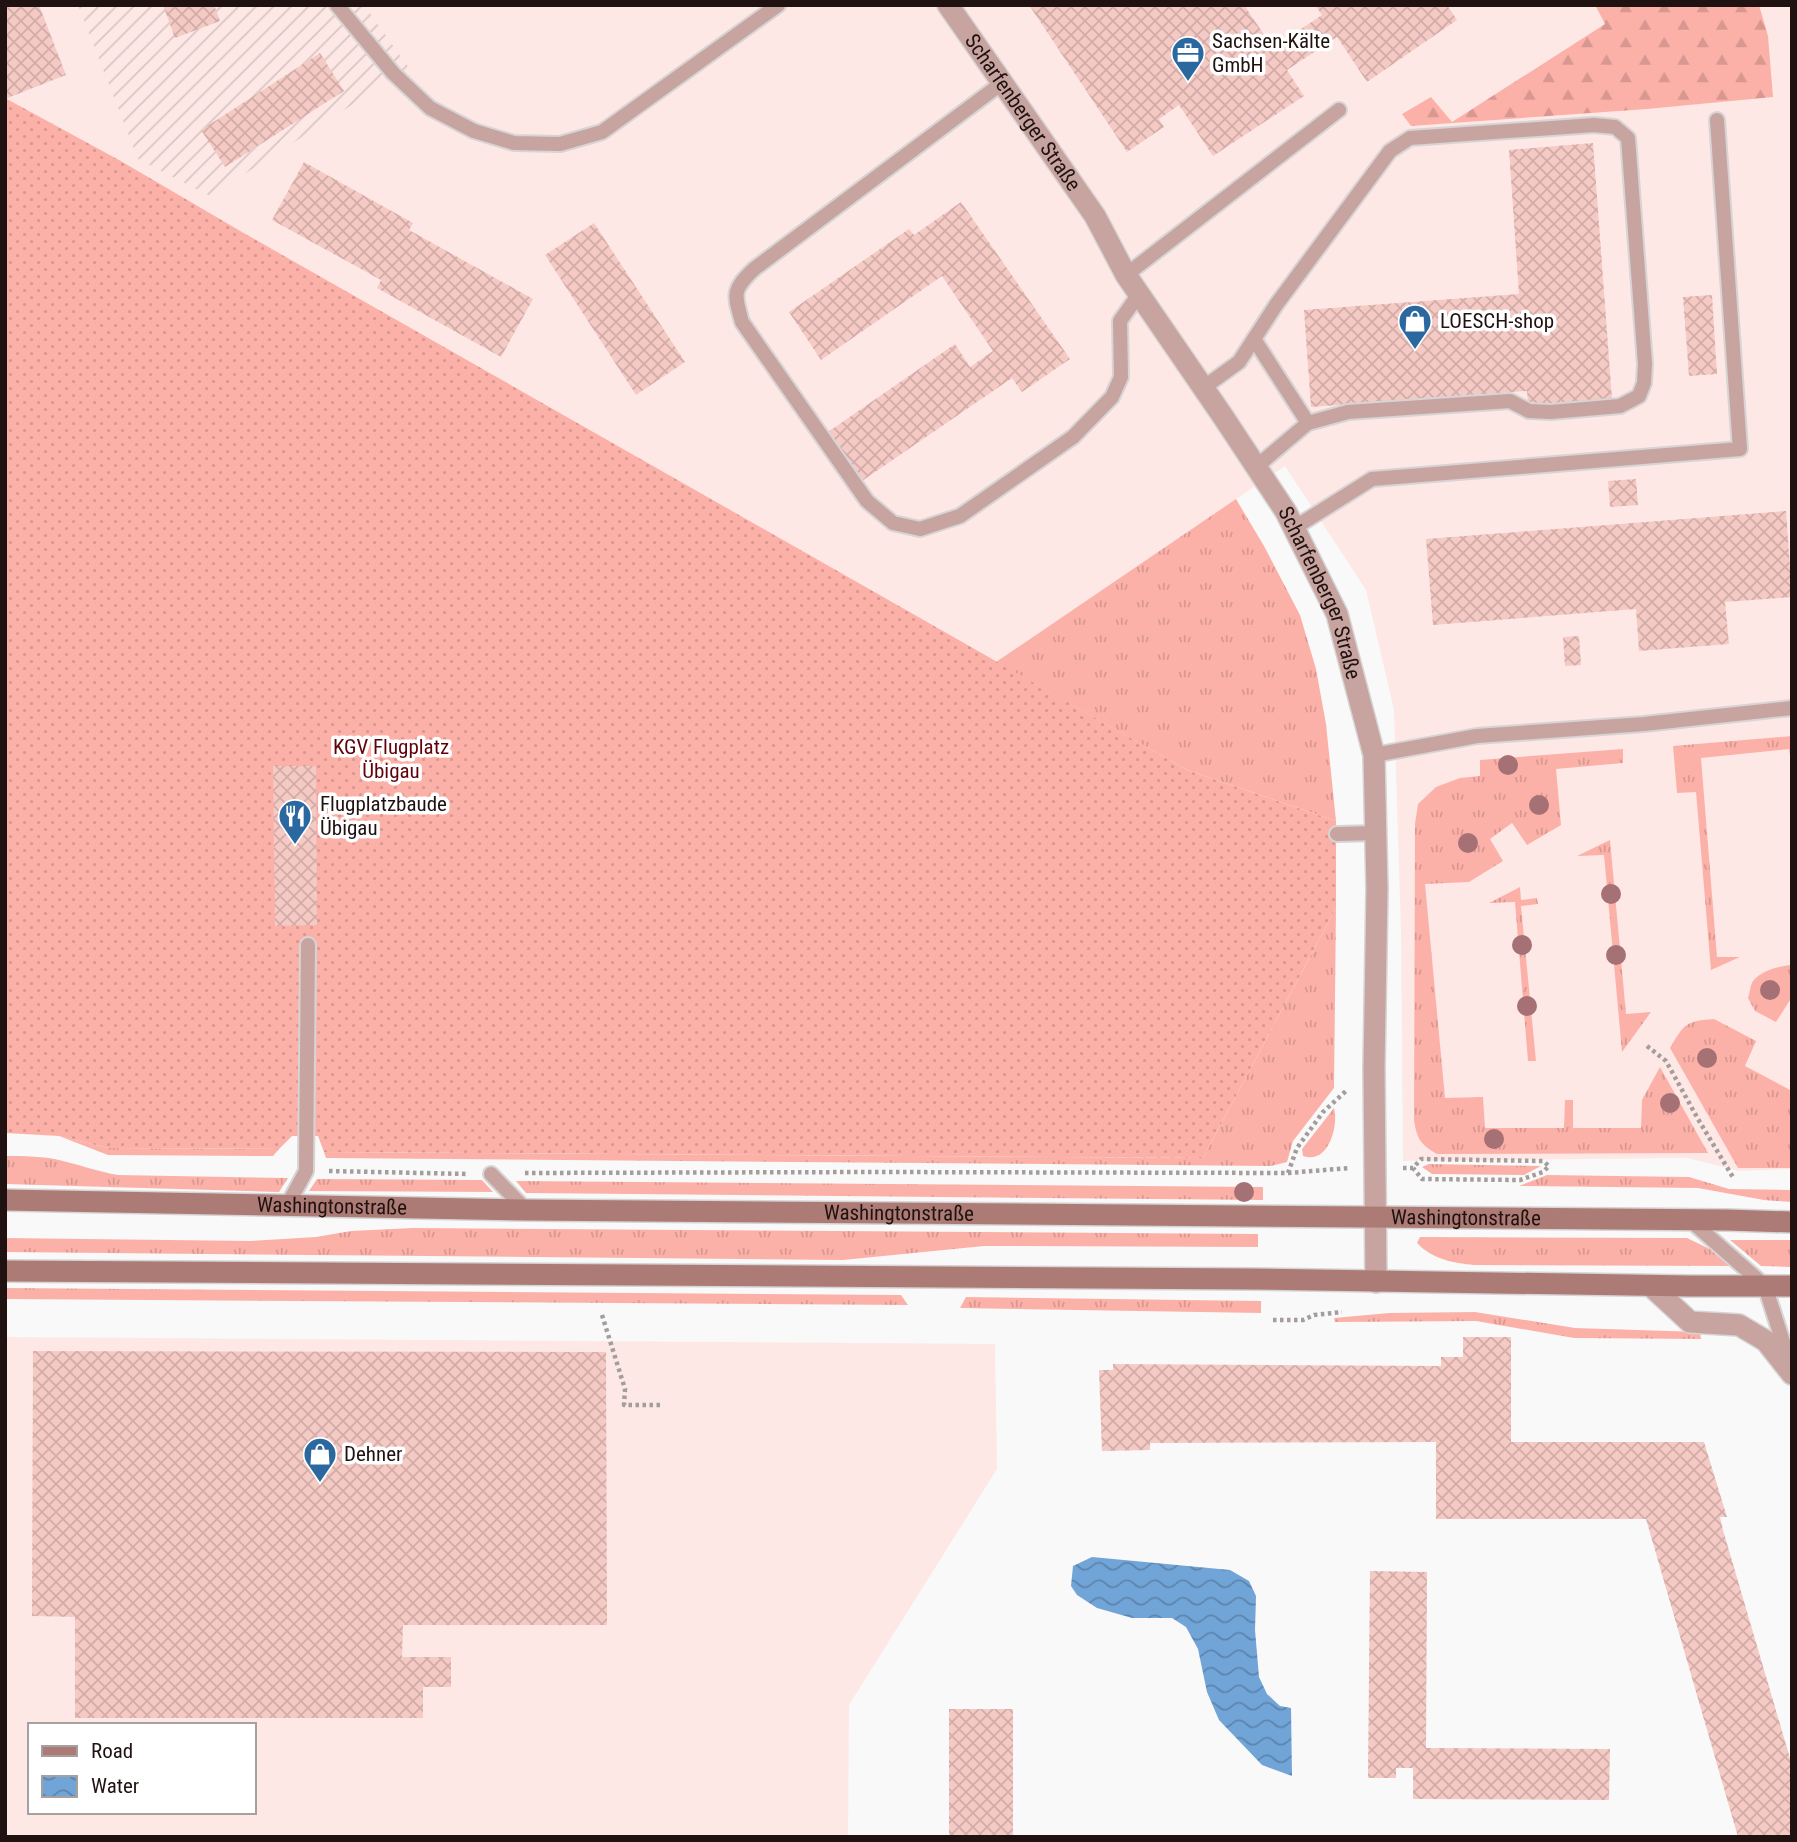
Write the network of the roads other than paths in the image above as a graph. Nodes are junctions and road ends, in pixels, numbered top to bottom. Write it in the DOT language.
graph roads {
  1 [pos="337,5"];
  2 [pos="778,5"];
  3 [pos="948,5"];
  4 [pos="1002,83"];
  5 [pos="1339,110"];
  6 [pos="1717,120"];
  7 [pos="1126,275"];
  8 [pos="1139,294"];
  9 [pos="1254,339"];
  10 [pos="1203,388"];
  11 [pos="1308,423"];
  12 [pos="1256,467"];
  13 [pos="1294,528"];
  14 [pos="1792,708"];
  15 [pos="1374,755"];
  16 [pos="1376,833"];
  17 [pos="1337,834"];
  18 [pos="308,946"];
  19 [pos="491,1174"];
  20 [pos="5,1200"];
  21 [pos="287,1206"];
  22 [pos="526,1210"];
  23 [pos="1375,1217"];
  24 [pos="1690,1220"];
  25 [pos="1792,1222"];
  26 [pos="5,1271"];
  27 [pos="1376,1282"];
  28 [pos="1651,1286"];
  29 [pos="1765,1286"];
  30 [pos="1792,1286"];
  31 [pos="1792,1368"];
  32 [pos="1792,1374"];
  1 -- 2 [label="lane"];
  3 -- 4 [label="street, Scharfenberger Straße"];
  4 -- 7 [label="street, Scharfenberger Straße"];
  4 -- 8 [label="lane"];
  5 -- 7 [label="lane"];
  6 -- 13 [label="lane"];
  7 -- 8 [label="street, Scharfenberger Straße"];
  8 -- 10 [label="street, Scharfenberger Straße"];
  9 -- 10 [label="lane"];
  9 -- 11 [label="lane"];
  9 -- 11 [label="lane"];
  10 -- 12 [label="street, Scharfenberger Straße"];
  11 -- 12 [label="lane"];
  12 -- 13 [label="street, Scharfenberger Straße"];
  13 -- 15 [label="street, Scharfenberger Straße"];
  14 -- 15 [label="lane"];
  15 -- 16 [label="street, Scharfenberger Straße"];
  16 -- 17 [label="lane"];
  16 -- 23 [label="street, Scharfenberger Straße"];
  18 -- 21 [label="lane"];
  19 -- 22 [label="lane"];
  20 -- 21 [label="main road, Washingtonstraße"];
  21 -- 22 [label="main road, Washingtonstraße"];
  22 -- 23 [label="main road, Washingtonstraße"];
  23 -- 24 [label="main road, Washingtonstraße"];
  23 -- 27 [label="street, Scharfenberger Straße"];
  24 -- 25 [label="main road, Washingtonstraße"];
  24 -- 29 [label="lane"];
  26 -- 27 [label="main road"];
  27 -- 28 [label="main road"];
  28 -- 29 [label="main road"];
  28 -- 32 [label="street"];
  29 -- 30 [label="main road"];
  29 -- 31 [label="lane"];
}
